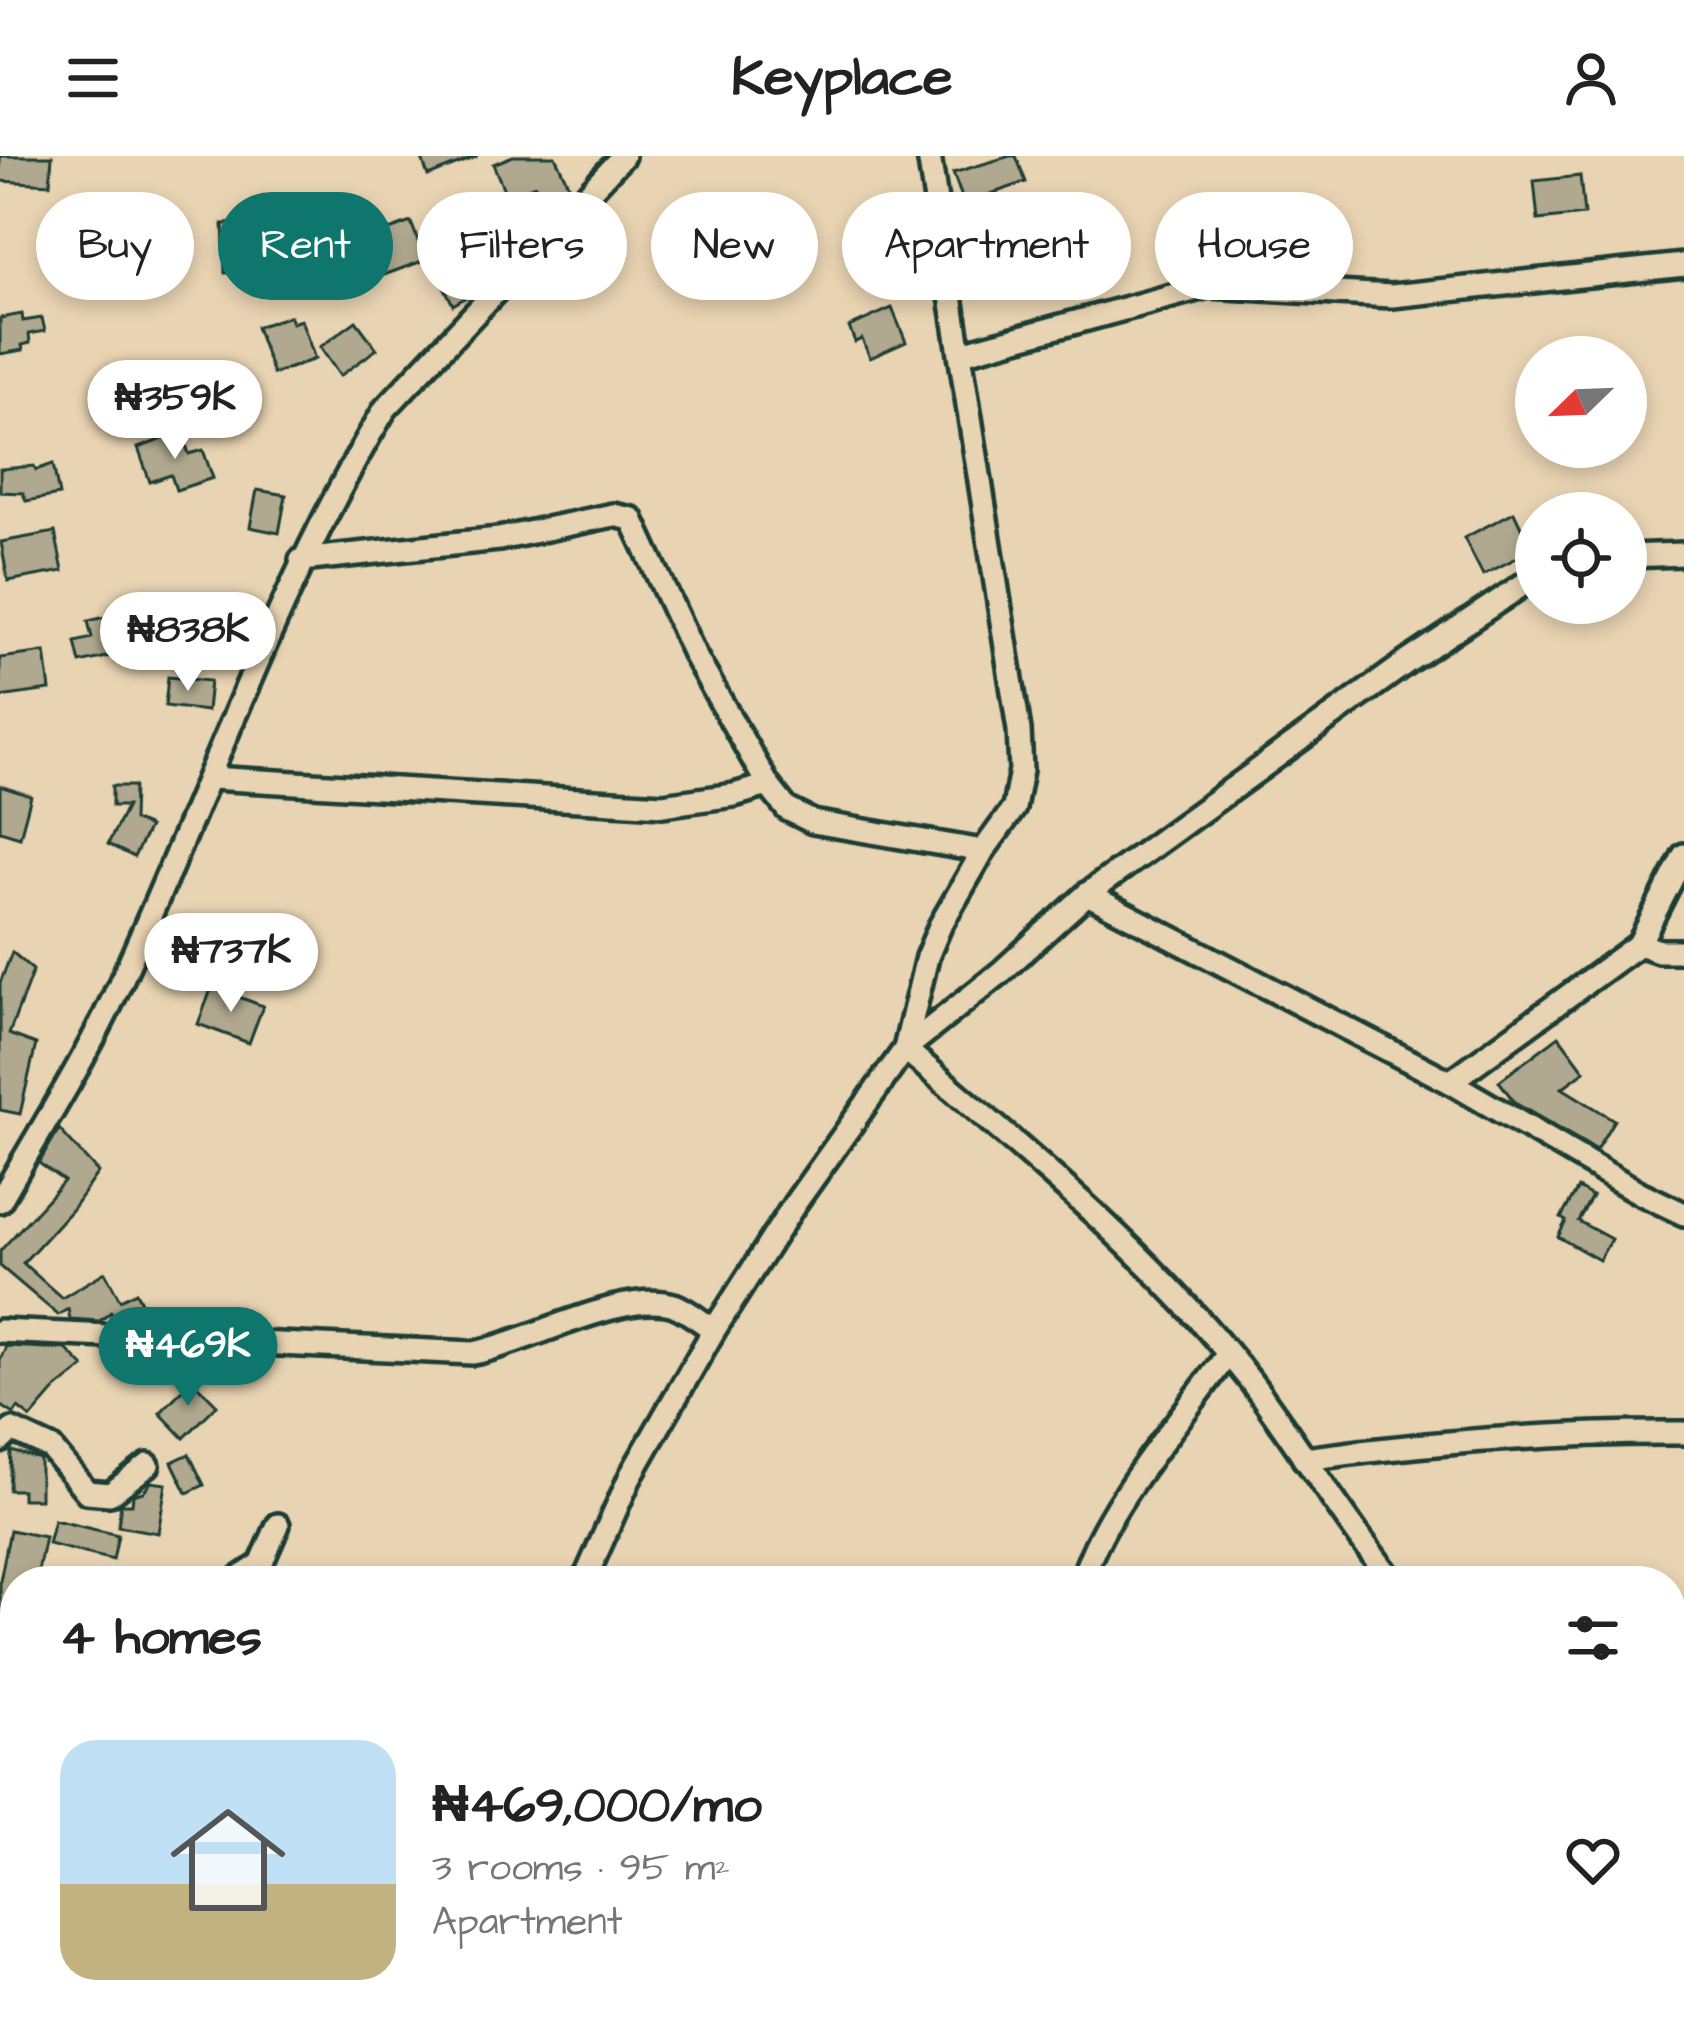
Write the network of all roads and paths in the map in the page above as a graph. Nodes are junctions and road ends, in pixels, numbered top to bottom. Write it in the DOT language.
graph roads {
  1 [pos="623,156"];
  2 [pos="929,156"];
  3 [pos="1684,265"];
  4 [pos="962,353"];
  5 [pos="1684,554"];
  6 [pos="1647,555"];
  7 [pos="302,560"];
  8 [pos="1515,591"];
  9 [pos="211,778"];
  10 [pos="768,785"];
  11 [pos="983,851"];
  12 [pos="1684,855"];
  13 [pos="1088,894"];
  14 [pos="1639,944"];
  15 [pos="1684,951"];
  16 [pos="905,1049"];
  17 [pos="1450,1082"];
  18 [pos="0,1201"];
  19 [pos="1684,1214"];
  20 [pos="714,1330"];
  21 [pos="0,1331"];
  22 [pos="1227,1355"];
  23 [pos="1684,1433"];
  24 [pos="0,1441"];
  25 [pos="1304,1459"];
  26 [pos="148,1466"];
  27 [pos="278,1525"];
  28 [pos="258,1566"];
  29 [pos="591,1566"];
  30 [pos="1086,1566"];
  31 [pos="1382,1566"];
  1 -- 7 [label="street"];
  2 -- 4 [label="street"];
  3 -- 4 [label="street"];
  4 -- 11 [label="street"];
  5 -- 6 [label="street"];
  7 -- 9 [label="street"];
  7 -- 10 [label="street"];
  8 -- 13 [label="street"];
  9 -- 10 [label="street"];
  9 -- 18 [label="street"];
  10 -- 11 [label="street"];
  11 -- 16 [label="street"];
  12 -- 14 [label="street"];
  13 -- 16 [label="street"];
  13 -- 17 [label="street"];
  14 -- 15 [label="street"];
  14 -- 17 [label="street"];
  16 -- 20 [label="street"];
  16 -- 22 [label="street"];
  17 -- 19 [label="street"];
  20 -- 21 [label="street"];
  20 -- 29 [label="street"];
  22 -- 25 [label="street"];
  22 -- 30 [label="street"];
  23 -- 25 [label="street"];
  24 -- 26 [label="street"];
  25 -- 31 [label="street"];
  27 -- 28 [label="street"];
}
